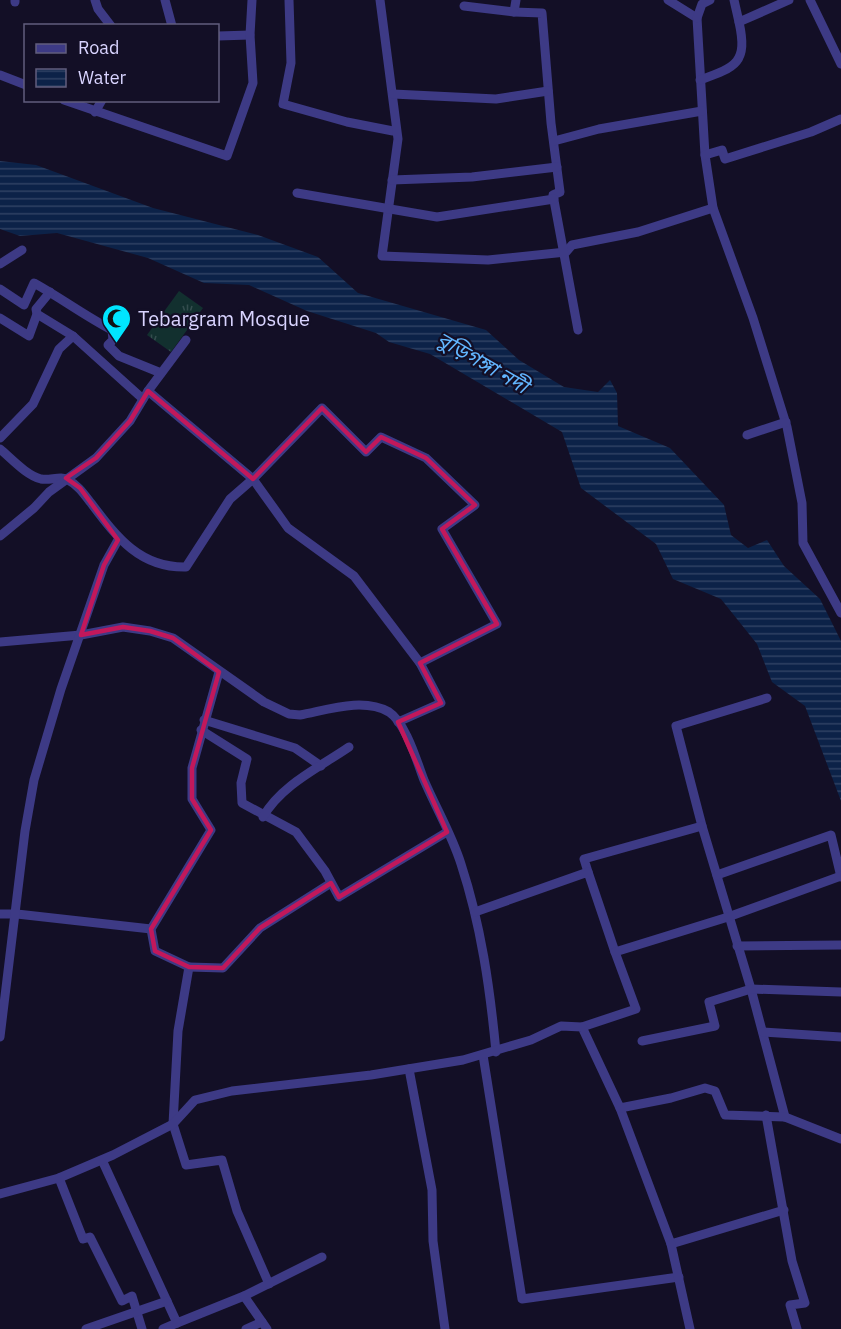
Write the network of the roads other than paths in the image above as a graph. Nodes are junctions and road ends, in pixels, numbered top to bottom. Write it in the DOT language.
graph roads {
  1 [pos="94,0"];
  2 [pos="165,0"];
  3 [pos="252,0"];
  4 [pos="290,0"];
  5 [pos="380,0"];
  6 [pos="516,0"];
  7 [pos="668,0"];
  8 [pos="710,0"];
  9 [pos="734,0"];
  10 [pos="789,0"];
  11 [pos="810,0"];
  12 [pos="464,6"];
  13 [pos="514,12"];
  14 [pos="697,18"];
  15 [pos="739,22"];
  16 [pos="109,24"];
  17 [pos="171,24"];
  18 [pos="250,35"];
  19 [pos="219,36"];
  20 [pos="841,64"];
  21 [pos="0,75"];
  22 [pos="700,80"];
  23 [pos="24,84"];
  24 [pos="548,91"];
  25 [pos="393,94"];
  26 [pos="69,102"];
  27 [pos="101,102"];
  28 [pos="702,111"];
  29 [pos="95,112"];
  30 [pos="841,119"];
  31 [pos="393,131"];
  32 [pos="554,141"];
  33 [pos="705,155"];
  34 [pos="557,167"];
  35 [pos="392,180"];
  36 [pos="297,193"];
  37 [pos="554,200"];
  38 [pos="387,207"];
  39 [pos="713,208"];
  40 [pos="22,250"];
  41 [pos="566,252"];
  42 [pos="0,264"];
  43 [pos="0,289"];
  44 [pos="50,292"];
  45 [pos="37,314"];
  46 [pos="0,318"];
  47 [pos="579,330"];
  48 [pos="73,336"];
  49 [pos="186,340"];
  50 [pos="161,373"];
  51 [pos="146,395"];
  52 [pos="786,422"];
  53 [pos="747,435"];
  54 [pos="0,438"];
  55 [pos="0,449"];
  56 [pos="66,478"];
  57 [pos="253,479"];
  58 [pos="0,536"];
  59 [pos="118,540"];
  60 [pos="841,613"];
  61 [pos="81,635"];
  62 [pos="0,642"];
  63 [pos="420,663"];
  64 [pos="219,672"];
  65 [pos="767,698"];
  66 [pos="398,722"];
  67 [pos="202,725"];
  68 [pos="350,747"];
  69 [pos="321,766"];
  70 [pos="264,817"];
  71 [pos="702,826"];
  72 [pos="447,832"];
  73 [pos="588,873"];
  74 [pos="717,875"];
  75 [pos="841,877"];
  76 [pos="331,883"];
  77 [pos="475,912"];
  78 [pos="0,914"];
  79 [pos="17,914"];
  80 [pos="728,917"];
  81 [pos="151,929"];
  82 [pos="841,945"];
  83 [pos="737,946"];
  84 [pos="615,952"];
  85 [pos="189,967"];
  86 [pos="751,989"];
  87 [pos="841,992"];
  88 [pos="3,995"];
  89 [pos="582,1027"];
  90 [pos="764,1032"];
  91 [pos="0,1037"];
  92 [pos="841,1037"];
  93 [pos="642,1041"];
  94 [pos="496,1052"];
  95 [pos="483,1055"];
  96 [pos="409,1069"];
  97 [pos="620,1108"];
  98 [pos="766,1115"];
  99 [pos="785,1117"];
  100 [pos="173,1124"];
  101 [pos="838,1137"];
  102 [pos="102,1160"];
  103 [pos="59,1178"];
  104 [pos="0,1194"];
  105 [pos="784,1210"];
  106 [pos="671,1244"];
  107 [pos="322,1257"];
  108 [pos="679,1277"];
  109 [pos="268,1284"];
  110 [pos="244,1296"];
  111 [pos="167,1301"];
  112 [pos="137,1311"];
  113 [pos="177,1323"];
  114 [pos="265,1325"];
  115 [pos="86,1329"];
  116 [pos="142,1329"];
  117 [pos="163,1329"];
  118 [pos="246,1329"];
  119 [pos="445,1329"];
  120 [pos="690,1329"];
  121 [pos="797,1329"];
  1 -- 16 [label="street"];
  2 -- 17 [label="street"];
  3 -- 18 [label="street"];
  4 -- 31 [label="street"];
  5 -- 25 [label="street"];
  6 -- 13 [label="street"];
  7 -- 14 [label="street"];
  8 -- 14 [label="street"];
  9 -- 15 [label="street"];
  10 -- 15 [label="street"];
  11 -- 20 [label="street"];
  12 -- 13 [label="street"];
  13 -- 24 [label="street"];
  14 -- 22 [label="street"];
  15 -- 22 [label="street"];
  18 -- 19 [label="street"];
  18 -- 29 [label="street"];
  21 -- 23 [label="street"];
  22 -- 28 [label="street"];
  24 -- 25 [label="street"];
  24 -- 32 [label="street"];
  25 -- 35 [label="street"];
  26 -- 29 [label="street"];
  27 -- 29 [label="street"];
  28 -- 32 [label="street"];
  28 -- 33 [label="street"];
  30 -- 33 [label="street"];
  32 -- 34 [label="street"];
  33 -- 39 [label="street"];
  34 -- 35 [label="street"];
  34 -- 37 [label="street"];
  35 -- 38 [label="street"];
  36 -- 38 [label="street"];
  37 -- 38 [label="street"];
  37 -- 41 [label="street"];
  38 -- 41 [label="street"];
  39 -- 41 [label="street"];
  39 -- 52 [label="street"];
  40 -- 42 [label="street"];
  41 -- 47 [label="street"];
  43 -- 44 [label="street"];
  44 -- 45 [label="street"];
  44 -- 50 [label="street"];
  45 -- 46 [label="street"];
  45 -- 48 [label="street"];
  48 -- 51 [label="street"];
  48 -- 54 [label="street"];
  49 -- 50 [label="street"];
  50 -- 51 [label="street"];
  51 -- 56 [label="street"];
  51 -- 57 [label="street"];
  52 -- 53 [label="street"];
  52 -- 60 [label="street"];
  55 -- 56 [label="street"];
  56 -- 58 [label="street"];
  56 -- 59 [label="street"];
  57 -- 59 [label="street"];
  57 -- 63 [label="street"];
  57 -- 63 [label="street"];
  59 -- 61 [label="street"];
  61 -- 62 [label="street"];
  61 -- 64 [label="street"];
  61 -- 79 [label="street"];
  63 -- 66 [label="street"];
  64 -- 66 [label="street"];
  64 -- 67 [label="street"];
  65 -- 71 [label="street"];
  66 -- 72 [label="street"];
  67 -- 69 [label="street"];
  67 -- 70 [label="street"];
  67 -- 81 [label="street"];
  68 -- 69 [label="street"];
  69 -- 70 [label="street"];
  70 -- 76 [label="street"];
  71 -- 73 [label="street"];
  71 -- 74 [label="street"];
  72 -- 76 [label="street"];
  72 -- 77 [label="street"];
  73 -- 77 [label="street"];
  73 -- 84 [label="street"];
  74 -- 75 [label="street"];
  74 -- 80 [label="street"];
  75 -- 80 [label="street"];
  76 -- 85 [label="street"];
  77 -- 94 [label="street"];
  78 -- 79 [label="street"];
  79 -- 81 [label="street"];
  79 -- 88 [label="street"];
  80 -- 83 [label="street"];
  80 -- 84 [label="street"];
  81 -- 85 [label="street"];
  82 -- 83 [label="street"];
  83 -- 86 [label="street"];
  84 -- 89 [label="street"];
  85 -- 100 [label="street"];
  86 -- 87 [label="street"];
  86 -- 90 [label="street"];
  86 -- 93 [label="street"];
  88 -- 91 [label="street"];
  89 -- 94 [label="street"];
  89 -- 97 [label="street"];
  90 -- 92 [label="street"];
  90 -- 99 [label="street"];
  94 -- 95 [label="street"];
  95 -- 96 [label="street"];
  95 -- 108 [label="street"];
  96 -- 100 [label="street"];
  96 -- 119 [label="street"];
  97 -- 98 [label="street"];
  97 -- 106 [label="street"];
  98 -- 99 [label="street"];
  98 -- 105 [label="street"];
  99 -- 101 [label="street"];
  100 -- 102 [label="street"];
  100 -- 109 [label="street"];
  102 -- 103 [label="street"];
  102 -- 111 [label="street"];
  103 -- 104 [label="street"];
  103 -- 112 [label="street"];
  105 -- 106 [label="street"];
  105 -- 121 [label="street"];
  106 -- 108 [label="street"];
  107 -- 109 [label="street"];
  108 -- 120 [label="street"];
  109 -- 110 [label="street"];
  110 -- 113 [label="street"];
  110 -- 114 [label="street"];
  111 -- 112 [label="street"];
  111 -- 113 [label="street"];
  112 -- 115 [label="street"];
  112 -- 116 [label="street"];
  113 -- 117 [label="street"];
  114 -- 118 [label="street"];
}
